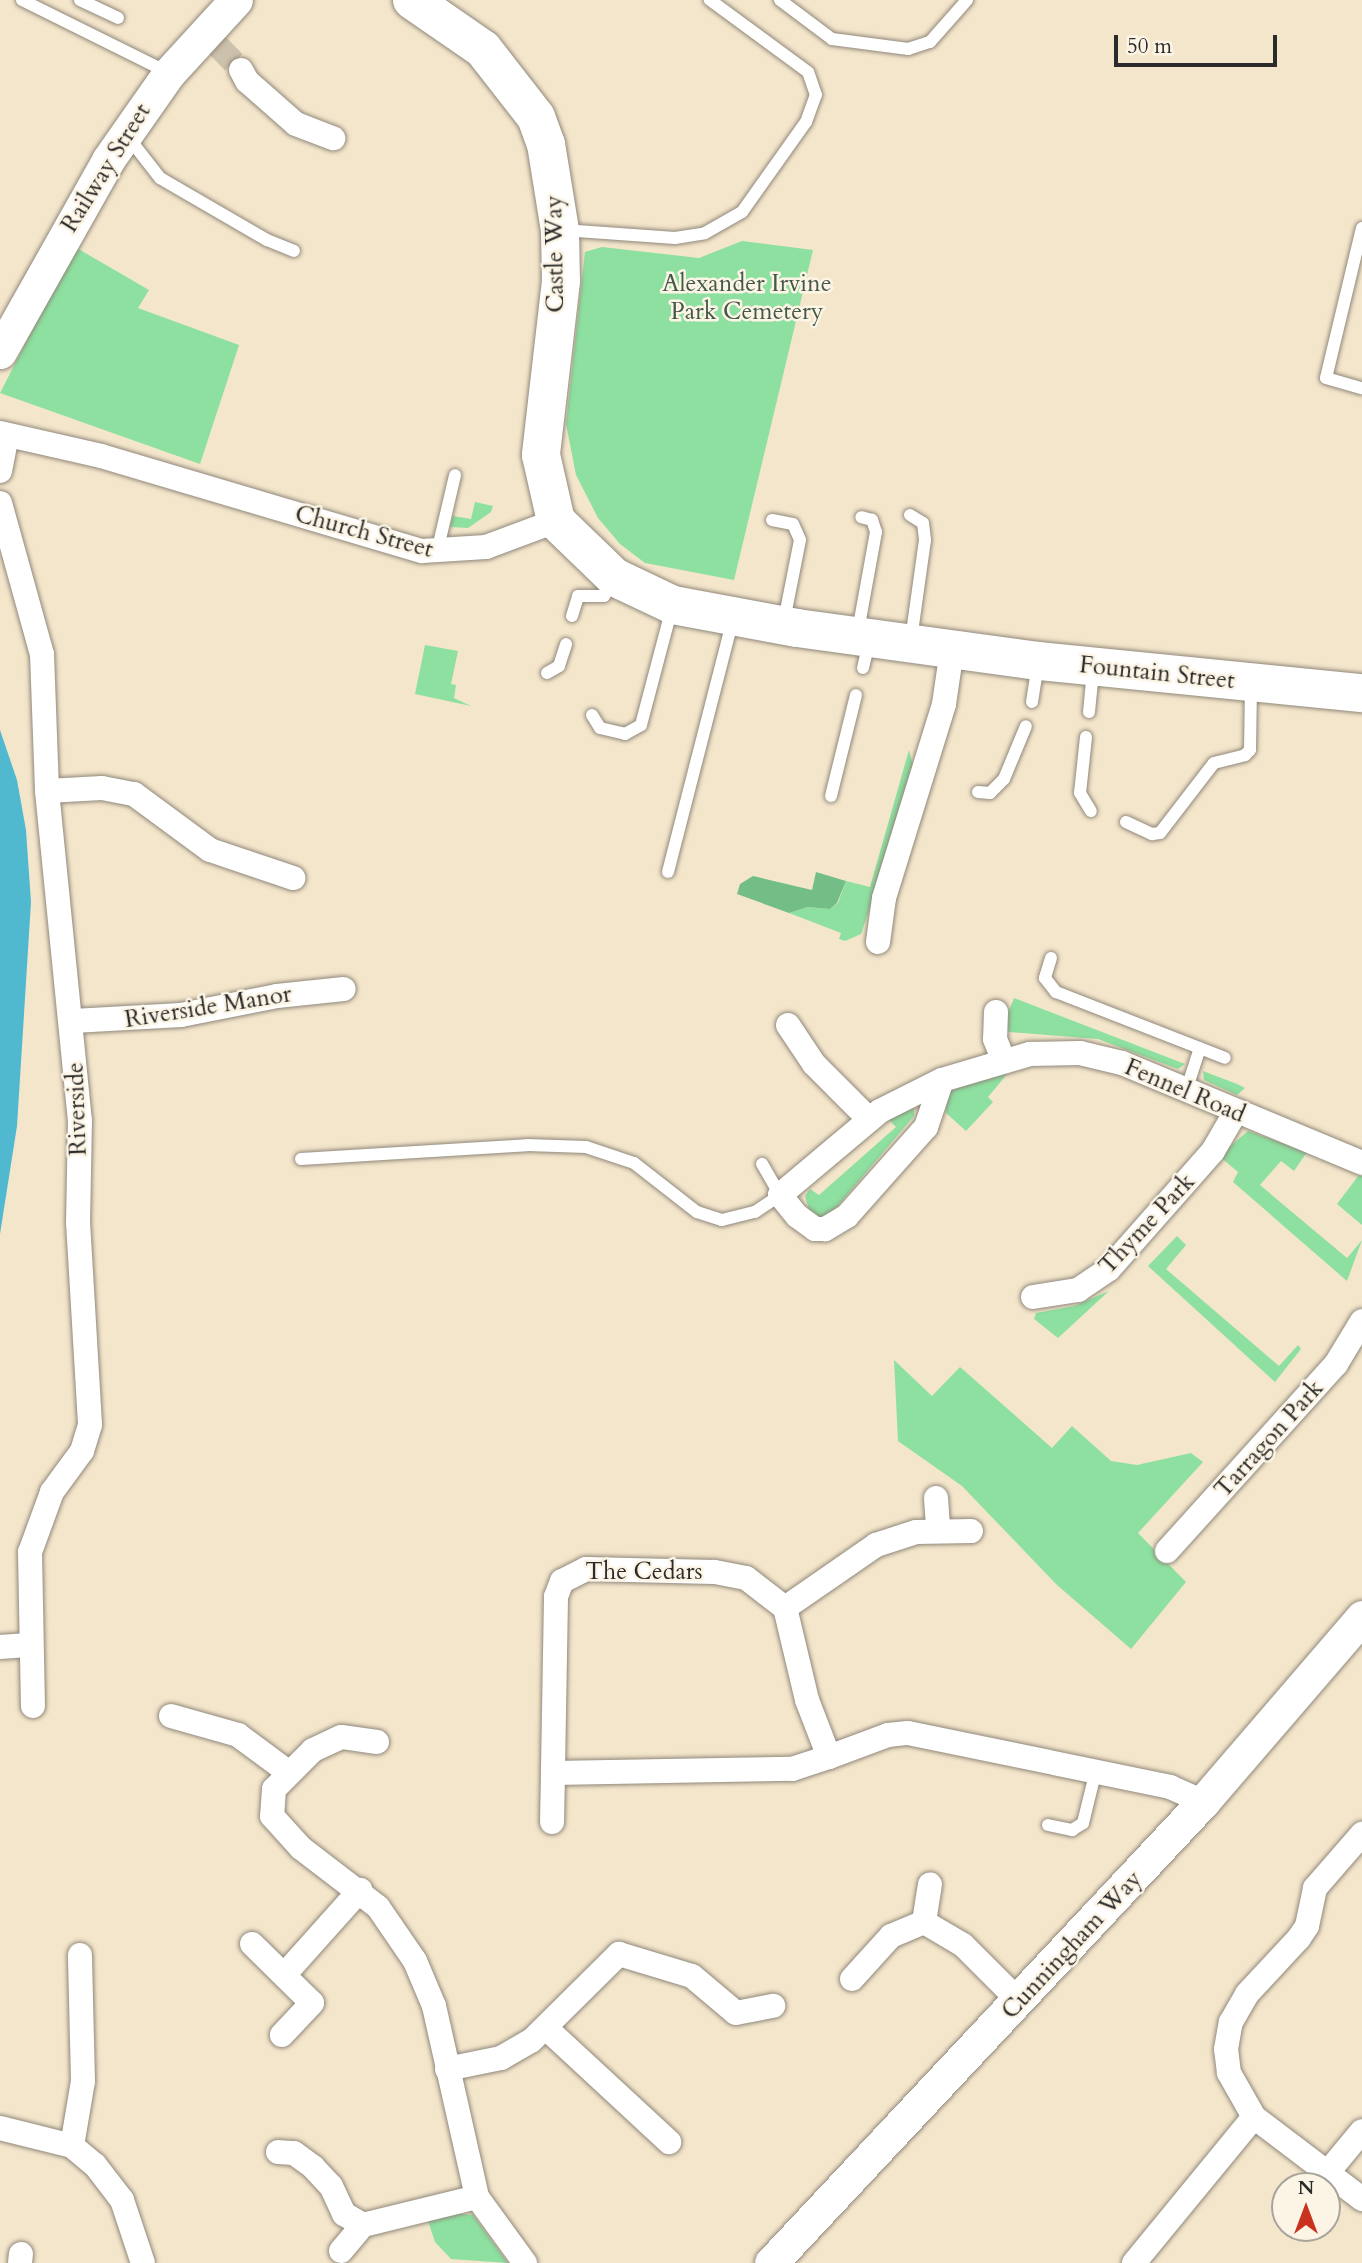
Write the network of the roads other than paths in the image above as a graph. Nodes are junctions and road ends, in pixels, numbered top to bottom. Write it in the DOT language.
graph roads {
  1 [pos="22,0"];
  2 [pos="80,0"];
  3 [pos="236,0"];
  4 [pos="412,0"];
  5 [pos="710,0"];
  6 [pos="780,0"];
  7 [pos="967,0"];
  8 [pos="118,18"];
  9 [pos="241,70"];
  10 [pos="169,73"];
  11 [pos="128,137"];
  12 [pos="333,138"];
  13 [pos="1362,228"];
  14 [pos="560,230"];
  15 [pos="294,251"];
  16 [pos="0,352"];
  17 [pos="1362,388"];
  18 [pos="3,435"];
  19 [pos="0,471"];
  20 [pos="455,475"];
  21 [pos="0,503"];
  22 [pos="910,515"];
  23 [pos="861,517"];
  24 [pos="772,520"];
  25 [pos="556,521"];
  26 [pos="437,552"];
  27 [pos="614,577"];
  28 [pos="673,605"];
  29 [pos="572,616"];
  30 [pos="733,616"];
  31 [pos="783,625"];
  32 [pos="566,644"];
  33 [pos="910,644"];
  34 [pos="863,648"];
  35 [pos="952,650"];
  36 [pos="1039,660"];
  37 [pos="1094,667"];
  38 [pos="547,673"];
  39 [pos="1251,683"];
  40 [pos="1362,693"];
  41 [pos="856,695"];
  42 [pos="1032,702"];
  43 [pos="1088,712"];
  44 [pos="593,715"];
  45 [pos="1026,726"];
  46 [pos="1086,737"];
  47 [pos="47,791"];
  48 [pos="978,792"];
  49 [pos="831,796"];
  50 [pos="1091,811"];
  51 [pos="1126,822"];
  52 [pos="668,872"];
  53 [pos="293,878"];
  54 [pos="878,943"];
  55 [pos="1051,958"];
  56 [pos="344,989"];
  57 [pos="996,1012"];
  58 [pos="73,1021"];
  59 [pos="788,1025"];
  60 [pos="1200,1048"];
  61 [pos="1225,1058"];
  62 [pos="1003,1059"];
  63 [pos="942,1080"];
  64 [pos="1186,1091"];
  65 [pos="1235,1114"];
  66 [pos="869,1119"];
  67 [pos="301,1159"];
  68 [pos="1362,1163"];
  69 [pos="762,1164"];
  70 [pos="780,1195"];
  71 [pos="1033,1297"];
  72 [pos="1362,1321"];
  73 [pos="936,1498"];
  74 [pos="937,1529"];
  75 [pos="971,1531"];
  76 [pos="1167,1551"];
  77 [pos="785,1608"];
  78 [pos="1362,1617"];
  79 [pos="31,1645"];
  80 [pos="0,1647"];
  81 [pos="33,1706"];
  82 [pos="171,1716"];
  83 [pos="377,1742"];
  84 [pos="829,1758"];
  85 [pos="1096,1770"];
  86 [pos="288,1772"];
  87 [pos="553,1773"];
  88 [pos="1203,1802"];
  89 [pos="552,1822"];
  90 [pos="1048,1825"];
  91 [pos="1362,1834"];
  92 [pos="930,1884"];
  93 [pos="360,1889"];
  94 [pos="924,1922"];
  95 [pos="253,1944"];
  96 [pos="80,1955"];
  97 [pos="285,1974"];
  98 [pos="852,1979"];
  99 [pos="1020,2002"];
  100 [pos="773,2006"];
  101 [pos="546,2028"];
  102 [pos="282,2035"];
  103 [pos="447,2069"];
  104 [pos="1254,2117"];
  105 [pos="0,2128"];
  106 [pos="1362,2131"];
  107 [pos="669,2142"];
  108 [pos="72,2146"];
  109 [pos="278,2151"];
  110 [pos="1328,2172"];
  111 [pos="1341,2182"];
  112 [pos="477,2197"];
  113 [pos="1362,2199"];
  114 [pos="363,2225"];
  115 [pos="341,2251"];
  116 [pos="143,2263"];
  117 [pos="525,2263"];
  118 [pos="771,2263"];
  119 [pos="1134,2263"];
  1 -- 10 [label="lane"];
  2 -- 8 [label="lane"];
  3 -- 10 [label="street, Railway Street"];
  4 -- 14 [label="main road, Castle Way"];
  5 -- 14 [label="lane"];
  6 -- 7 [label="lane"];
  9 -- 12 [label="street"];
  10 -- 11 [label="street, Railway Street"];
  11 -- 15 [label="lane"];
  11 -- 16 [label="street, Railway Street"];
  13 -- 17 [label="lane"];
  14 -- 25 [label="main road, Castle Way"];
  18 -- 19 [label="street"];
  18 -- 26 [label="street, Church Street"];
  20 -- 26 [label="lane"];
  21 -- 47 [label="street, Riverside"];
  22 -- 33 [label="lane"];
  23 -- 34 [label="lane"];
  24 -- 31 [label="lane"];
  25 -- 26 [label="street, Church Street"];
  25 -- 27 [label="main road"];
  27 -- 28 [label="main road"];
  27 -- 29 [label="lane"];
  28 -- 30 [label="main road"];
  28 -- 44 [label="lane"];
  30 -- 31 [label="main road"];
  30 -- 52 [label="lane"];
  31 -- 34 [label="main road"];
  32 -- 38 [label="lane"];
  33 -- 34 [label="main road"];
  33 -- 35 [label="main road"];
  35 -- 36 [label="main road, Fountain Street"];
  35 -- 54 [label="street"];
  36 -- 37 [label="main road, Fountain Street"];
  36 -- 42 [label="lane"];
  37 -- 39 [label="main road, Fountain Street"];
  37 -- 43 [label="lane"];
  39 -- 40 [label="main road, Fountain Street"];
  39 -- 51 [label="lane"];
  41 -- 49 [label="lane"];
  45 -- 48 [label="lane"];
  46 -- 50 [label="lane"];
  47 -- 53 [label="street"];
  47 -- 58 [label="street, Riverside"];
  55 -- 60 [label="lane"];
  56 -- 58 [label="street, Riverside Manor"];
  57 -- 62 [label="street"];
  58 -- 79 [label="street, Riverside"];
  59 -- 66 [label="street"];
  60 -- 61 [label="lane"];
  60 -- 64 [label="lane"];
  62 -- 63 [label="street, Fennel Road"];
  62 -- 64 [label="street, Fennel Road"];
  63 -- 66 [label="street, Fennel Road"];
  63 -- 70 [label="street"];
  64 -- 65 [label="street, Fennel Road"];
  65 -- 68 [label="street, Fennel Road"];
  65 -- 71 [label="street, Thyme Park"];
  66 -- 70 [label="street, Fennel Road"];
  67 -- 70 [label="lane"];
  69 -- 70 [label="lane"];
  72 -- 76 [label="street, Tarragon Park"];
  73 -- 74 [label="street"];
  74 -- 75 [label="street"];
  74 -- 77 [label="street"];
  77 -- 84 [label="street"];
  77 -- 87 [label="street, The Cedars"];
  78 -- 88 [label="street, Cunningham Way"];
  79 -- 80 [label="street"];
  79 -- 81 [label="street, Riverside"];
  82 -- 86 [label="street"];
  83 -- 86 [label="street"];
  84 -- 85 [label="street"];
  84 -- 87 [label="street"];
  85 -- 88 [label="street"];
  85 -- 90 [label="lane"];
  86 -- 93 [label="street"];
  87 -- 89 [label="street, The Cedars"];
  88 -- 99 [label="street, Cunningham Way"];
  91 -- 104 [label="street"];
  92 -- 94 [label="street"];
  93 -- 97 [label="street"];
  93 -- 103 [label="street"];
  94 -- 98 [label="street"];
  94 -- 99 [label="street"];
  95 -- 97 [label="street"];
  96 -- 108 [label="street"];
  97 -- 102 [label="street"];
  99 -- 118 [label="street, Cunningham Way"];
  100 -- 101 [label="street"];
  101 -- 103 [label="street"];
  101 -- 107 [label="street"];
  103 -- 112 [label="street"];
  104 -- 110 [label="street"];
  104 -- 119 [label="street"];
  105 -- 108 [label="street"];
  106 -- 110 [label="street"];
  108 -- 116 [label="street"];
  109 -- 114 [label="street"];
  111 -- 113 [label="street"];
  112 -- 114 [label="street"];
  112 -- 117 [label="street"];
  114 -- 115 [label="street"];
}
